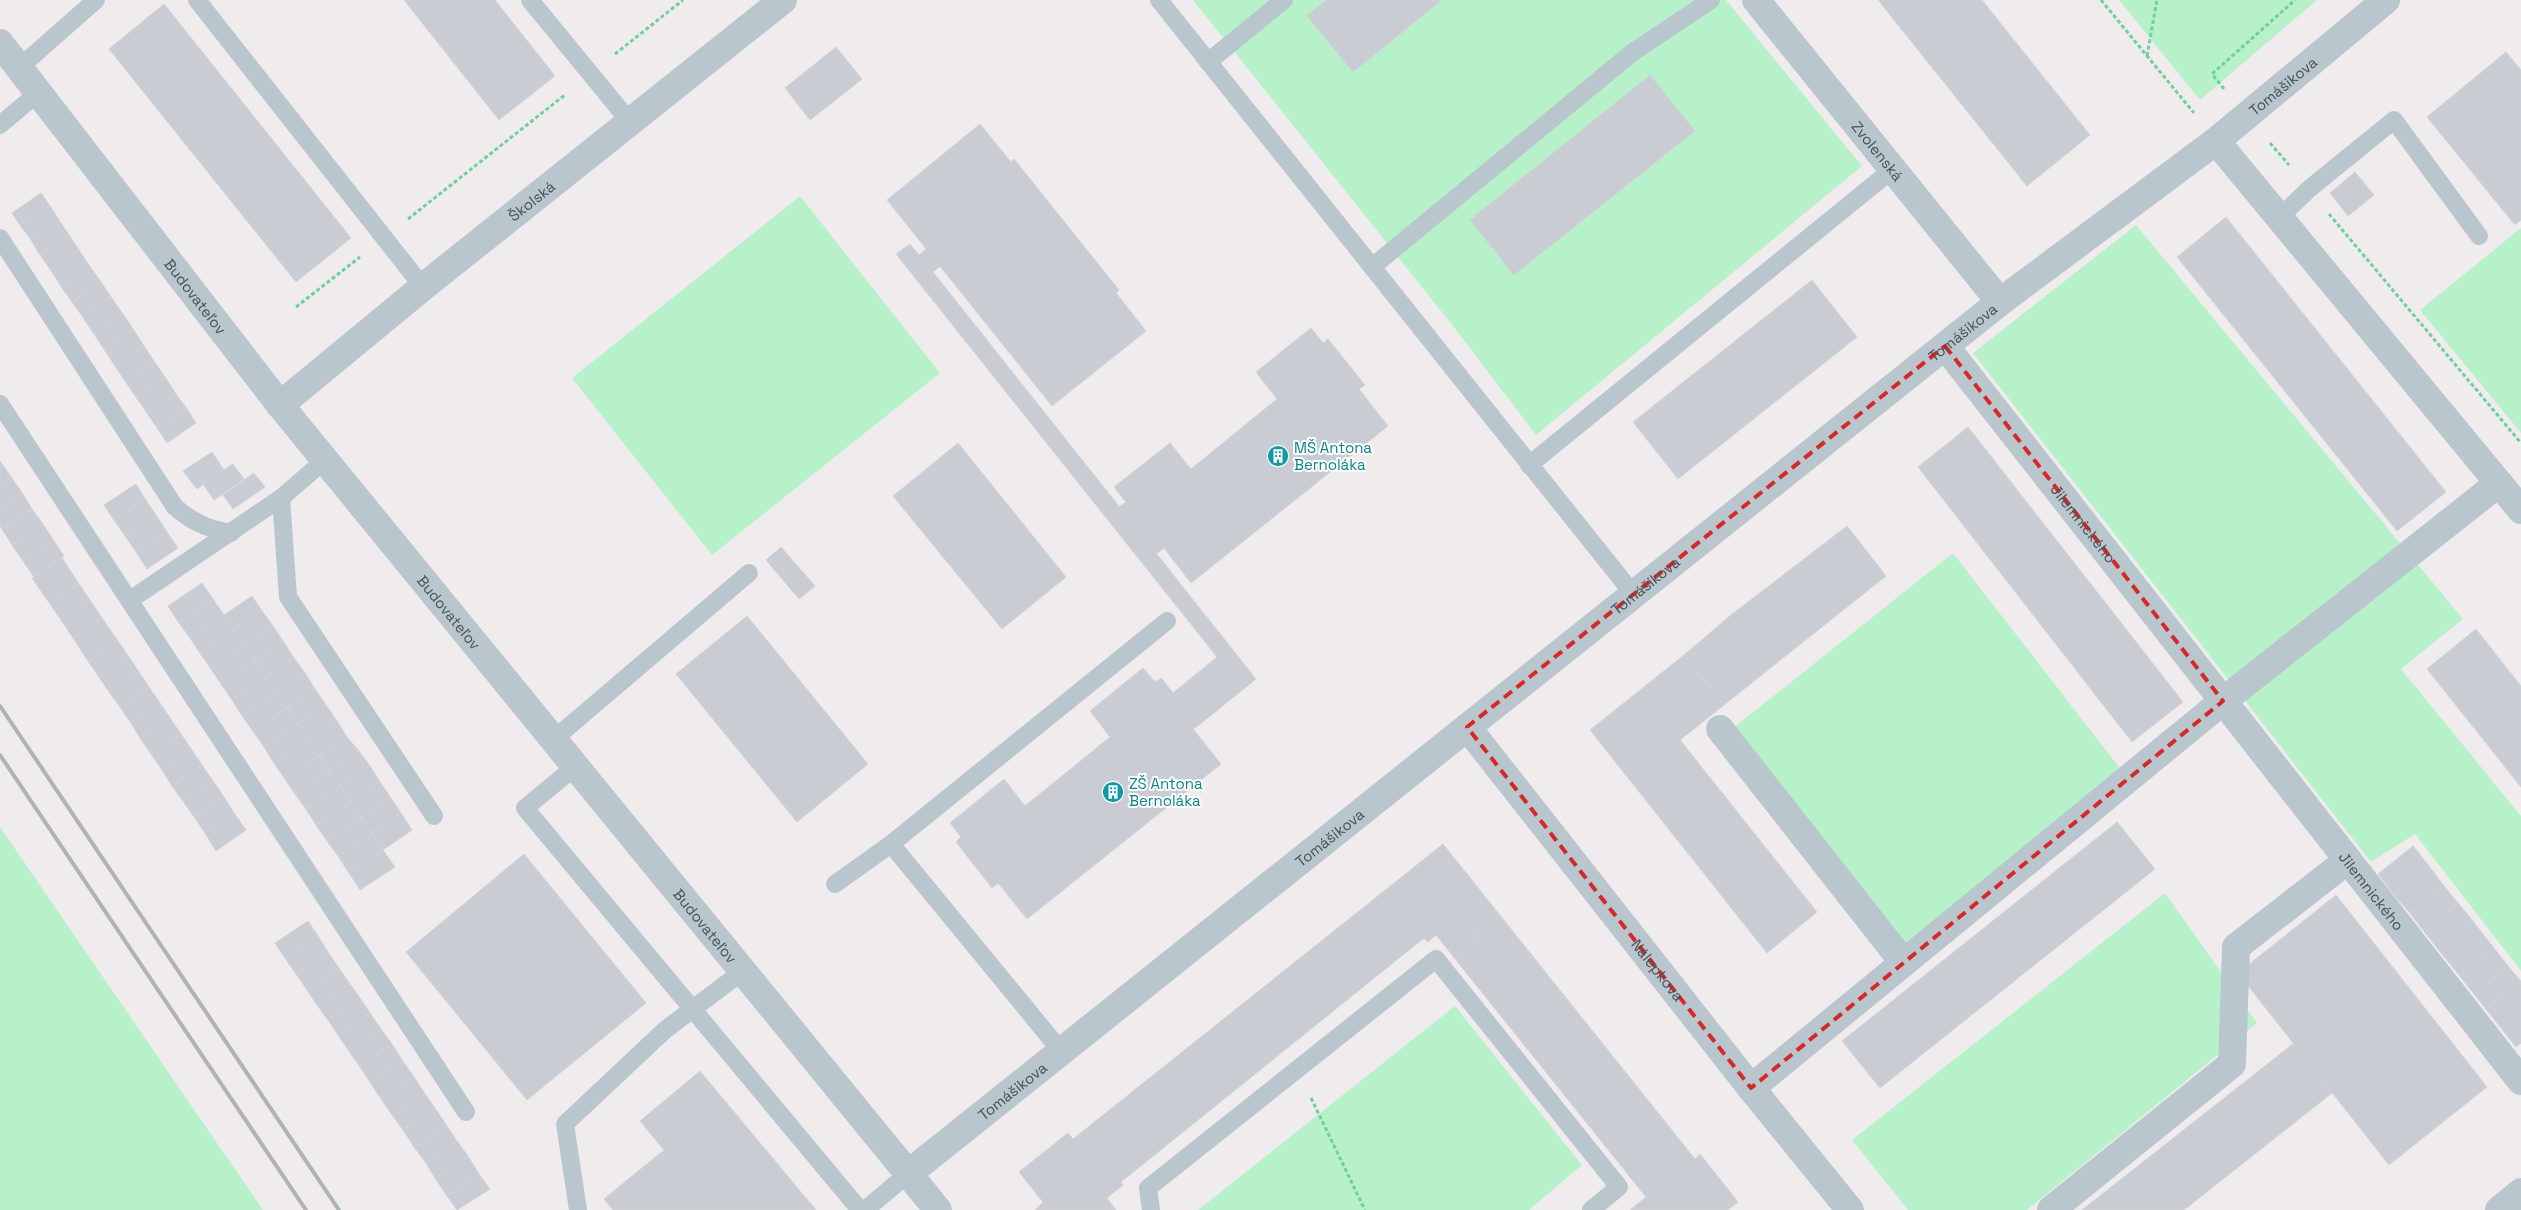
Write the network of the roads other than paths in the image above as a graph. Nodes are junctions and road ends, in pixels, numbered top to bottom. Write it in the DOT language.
graph roads {
  1 [pos="96,0"];
  2 [pos="198,0"];
  3 [pos="530,0"];
  4 [pos="783,0"];
  5 [pos="1159,0"];
  6 [pos="1284,0"];
  7 [pos="1711,0"];
  8 [pos="1756,0"];
  9 [pos="2386,0"];
  10 [pos="0,43"];
  11 [pos="1208,62"];
  12 [pos="20,67"];
  13 [pos="40,92"];
  14 [pos="630,122"];
  15 [pos="0,125"];
  16 [pos="2216,141"];
  17 [pos="1893,169"];
  18 [pos="2280,217"];
  19 [pos="2479,236"];
  20 [pos="0,238"];
  21 [pos="1372,267"];
  22 [pos="423,287"];
  23 [pos="2000,302"];
  24 [pos="1945,346"];
  25 [pos="0,404"];
  26 [pos="280,405"];
  27 [pos="326,460"];
  28 [pos="1530,465"];
  29 [pos="2499,483"];
  30 [pos="281,498"];
  31 [pos="2521,510"];
  32 [pos="230,533"];
  33 [pos="749,573"];
  34 [pos="1634,595"];
  35 [pos="130,600"];
  36 [pos="1167,621"];
  37 [pos="2223,701"];
  38 [pos="1467,728"];
  39 [pos="1720,729"];
  40 [pos="554,739"];
  41 [pos="576,766"];
  42 [pos="434,816"];
  43 [pos="891,844"];
  44 [pos="2348,860"];
  45 [pos="835,884"];
  46 [pos="1904,963"];
  47 [pos="743,971"];
  48 [pos="694,1010"];
  49 [pos="1061,1051"];
  50 [pos="2521,1081"];
  51 [pos="1750,1088"];
  52 [pos="466,1112"];
  53 [pos="909,1174"];
  54 [pos="2521,1192"];
  55 [pos="578,1210"];
  56 [pos="860,1210"];
  57 [pos="865,1210"];
  58 [pos="938,1210"];
  59 [pos="1151,1210"];
  60 [pos="1591,1210"];
  61 [pos="1850,1210"];
  62 [pos="2051,1210"];
  63 [pos="2499,1210"];
  1 -- 12 [label="lane"];
  2 -- 22 [label="lane"];
  3 -- 14 [label="lane"];
  4 -- 14 [label="street, Školská"];
  5 -- 11 [label="lane"];
  6 -- 11 [label="lane"];
  7 -- 21 [label="lane"];
  8 -- 17 [label="street, Zvolenská"];
  9 -- 16 [label="street, Tomášikova"];
  10 -- 12 [label="street, Budovateľov"];
  11 -- 21 [label="lane"];
  12 -- 13 [label="street, Budovateľov"];
  13 -- 15 [label="lane"];
  13 -- 26 [label="street, Budovateľov"];
  14 -- 22 [label="street, Školská"];
  16 -- 18 [label="street"];
  16 -- 23 [label="street, Tomášikova"];
  17 -- 23 [label="street, Zvolenská"];
  17 -- 28 [label="lane"];
  18 -- 19 [label="lane"];
  18 -- 29 [label="street"];
  20 -- 32 [label="lane"];
  21 -- 28 [label="lane"];
  22 -- 26 [label="street, Školská"];
  23 -- 24 [label="street, Tomášikova"];
  24 -- 34 [label="street, Tomášikova"];
  24 -- 37 [label="street, Jilemnického"];
  25 -- 35 [label="lane"];
  26 -- 27 [label="street, Budovateľov"];
  27 -- 30 [label="lane"];
  27 -- 40 [label="street, Budovateľov"];
  28 -- 34 [label="lane"];
  29 -- 31 [label="street"];
  29 -- 37 [label="street"];
  30 -- 32 [label="lane"];
  30 -- 42 [label="lane"];
  32 -- 35 [label="lane"];
  33 -- 40 [label="lane"];
  34 -- 38 [label="street, Tomášikova"];
  35 -- 52 [label="lane"];
  36 -- 43 [label="lane"];
  37 -- 44 [label="street, Jilemnického"];
  37 -- 46 [label="street"];
  38 -- 49 [label="street, Tomášikova"];
  38 -- 51 [label="street, Nálepkova"];
  39 -- 46 [label="street"];
  40 -- 41 [label="street, Budovateľov"];
  41 -- 47 [label="street, Budovateľov"];
  41 -- 48 [label="lane"];
  43 -- 45 [label="lane"];
  43 -- 49 [label="lane"];
  44 -- 50 [label="street, Jilemnického"];
  44 -- 62 [label="street"];
  46 -- 51 [label="street"];
  47 -- 48 [label="lane"];
  47 -- 53 [label="street, Budovateľov"];
  48 -- 55 [label="lane"];
  48 -- 56 [label="lane"];
  49 -- 53 [label="street, Tomášikova"];
  51 -- 61 [label="street, Nálepkova"];
  53 -- 57 [label="lane"];
  53 -- 58 [label="street, Budovateľov"];
  54 -- 63 [label="street"];
  59 -- 60 [label="lane"];
}
